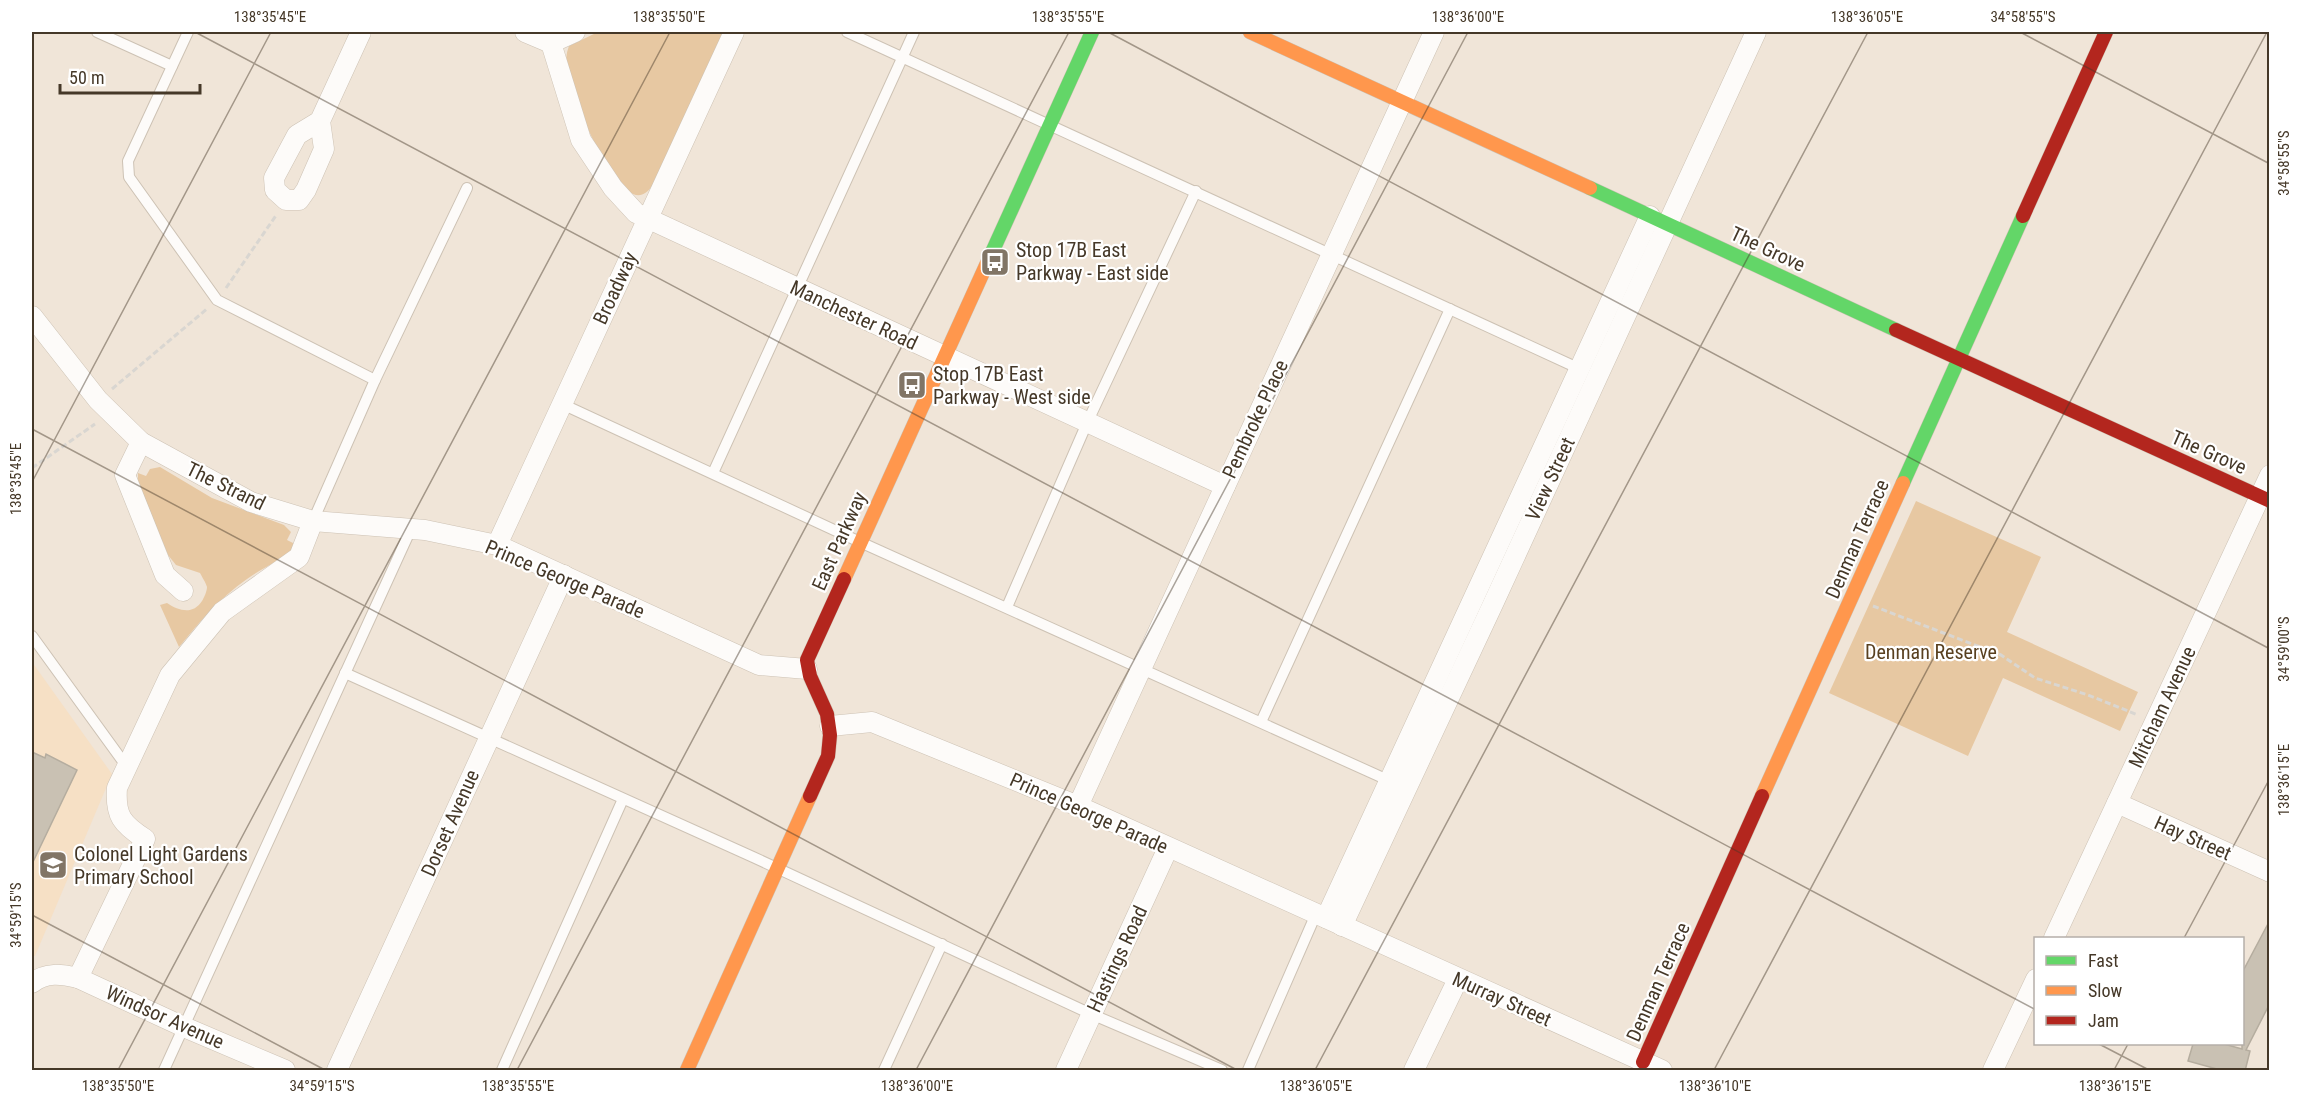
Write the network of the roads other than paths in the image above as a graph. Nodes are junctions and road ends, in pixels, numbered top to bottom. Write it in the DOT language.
graph roads {
  1 [pos="97,32"];
  2 [pos="188,32"];
  3 [pos="361,32"];
  4 [pos="525,32"];
  5 [pos="575,32"];
  6 [pos="734,32"];
  7 [pos="847,32"];
  8 [pos="914,32"];
  9 [pos="1092,32"];
  10 [pos="1250,32"];
  11 [pos="1434,32"];
  12 [pos="1756,32"];
  13 [pos="2106,32"];
  14 [pos="551,43"];
  15 [pos="902,57"];
  16 [pos="172,66"];
  17 [pos="1401,100"];
  18 [pos="320,121"];
  19 [pos="1049,125"];
  20 [pos="467,188"];
  21 [pos="1196,191"];
  22 [pos="647,219"];
  23 [pos="1658,220"];
  24 [pos="1330,255"];
  25 [pos="798,289"];
  26 [pos="1450,309"];
  27 [pos="32,316"];
  28 [pos="944,357"];
  29 [pos="1958,360"];
  30 [pos="1580,369"];
  31 [pos="375,380"];
  32 [pos="562,404"];
  33 [pos="1087,423"];
  34 [pos="141,442"];
  35 [pos="713,473"];
  36 [pos="2270,475"];
  37 [pos="1225,486"];
  38 [pos="2264,499"];
  39 [pos="313,521"];
  40 [pos="411,529"];
  41 [pos="860,542"];
  42 [pos="497,545"];
  43 [pos="564,575"];
  44 [pos="183,591"];
  45 [pos="1007,607"];
  46 [pos="32,636"];
  47 [pos="1141,667"];
  48 [pos="807,669"];
  49 [pos="345,674"];
  50 [pos="1261,722"];
  51 [pos="830,726"];
  52 [pos="489,737"];
  53 [pos="127,767"];
  54 [pos="1390,781"];
  55 [pos="623,799"];
  56 [pos="2117,803"];
  57 [pos="1078,806"];
  58 [pos="1168,848"];
  59 [pos="778,869"];
  60 [pos="2270,872"];
  61 [pos="1328,919"];
  62 [pos="2055,937"];
  63 [pos="942,944"];
  64 [pos="35,976"];
  65 [pos="78,978"];
  66 [pos="1458,979"];
  67 [pos="2034,983"];
  68 [pos="1091,1014"];
  69 [pos="184,1027"];
  70 [pos="1643,1062"];
  71 [pos="164,1071"];
  72 [pos="285,1071"];
  73 [pos="337,1071"];
  74 [pos="502,1071"];
  75 [pos="687,1071"];
  76 [pos="884,1071"];
  77 [pos="1066,1071"];
  78 [pos="1222,1071"];
  79 [pos="1248,1071"];
  80 [pos="1414,1071"];
  81 [pos="1662,1071"];
  82 [pos="1993,1071"];
  1 -- 16 [label="lane"];
  2 -- 16 [label="lane"];
  3 -- 18 [label="street"];
  4 -- 14 [label="street"];
  5 -- 14 [label="street"];
  6 -- 22 [label="street, Broadway"];
  7 -- 15 [label="lane"];
  8 -- 15 [label="lane"];
  9 -- 19 [label="street, East Parkway"];
  10 -- 17 [label="street, The Grove"];
  11 -- 17 [label="street, Pembroke Place"];
  12 -- 23 [label="street, View Street"];
  13 -- 29 [label="street, Denman Terrace"];
  14 -- 22 [label="street, Manchester Road"];
  15 -- 19 [label="lane"];
  15 -- 25 [label="lane"];
  16 -- 31 [label="lane"];
  17 -- 23 [label="street, The Grove"];
  17 -- 24 [label="street, Pembroke Place"];
  18 -- 18 [label="street"];
  19 -- 21 [label="lane"];
  19 -- 28 [label="street, East Parkway"];
  20 -- 31 [label="lane"];
  21 -- 24 [label="lane"];
  21 -- 33 [label="lane"];
  22 -- 25 [label="street, Manchester Road"];
  22 -- 32 [label="street, Broadway"];
  23 -- 29 [label="street, The Grove"];
  23 -- 30 [label="street, View Street"];
  23 -- 61 [label="street, View Street"];
  24 -- 26 [label="lane"];
  24 -- 37 [label="street, Pembroke Place"];
  25 -- 28 [label="street, Manchester Road"];
  25 -- 35 [label="lane"];
  26 -- 30 [label="lane"];
  26 -- 50 [label="lane"];
  27 -- 34 [label="street, The Strand"];
  28 -- 33 [label="street, Manchester Road"];
  28 -- 41 [label="street, East Parkway"];
  29 -- 38 [label="street, The Grove"];
  29 -- 70 [label="street, Denman Terrace"];
  30 -- 54 [label="street, View Street"];
  31 -- 39 [label="lane"];
  32 -- 35 [label="lane"];
  32 -- 42 [label="street, Broadway"];
  33 -- 37 [label="street, Manchester Road"];
  33 -- 45 [label="lane"];
  34 -- 39 [label="street, The Strand"];
  34 -- 44 [label="street"];
  35 -- 41 [label="lane"];
  36 -- 38 [label="street, Mitcham Avenue"];
  37 -- 47 [label="street, Pembroke Place"];
  38 -- 56 [label="street, Mitcham Avenue"];
  39 -- 40 [label="street, Prince George Parade"];
  39 -- 53 [label="street"];
  40 -- 42 [label="street, Prince George Parade"];
  40 -- 49 [label="lane"];
  41 -- 45 [label="lane"];
  41 -- 48 [label="street, East Parkway"];
  42 -- 43 [label="street, Prince George Parade"];
  43 -- 48 [label="street, Prince George Parade"];
  43 -- 52 [label="street, Dorset Avenue"];
  45 -- 47 [label="lane"];
  46 -- 53 [label="lane"];
  47 -- 50 [label="lane"];
  47 -- 57 [label="street, Pembroke Place"];
  48 -- 51 [label="street"];
  49 -- 52 [label="lane"];
  49 -- 69 [label="lane"];
  50 -- 54 [label="lane"];
  51 -- 57 [label="street, Prince George Parade"];
  51 -- 59 [label="street"];
  52 -- 55 [label="lane"];
  52 -- 73 [label="street, Dorset Avenue"];
  53 -- 65 [label="street"];
  54 -- 61 [label="street, View Street"];
  55 -- 59 [label="lane"];
  55 -- 74 [label="lane"];
  56 -- 60 [label="street, Hay Street"];
  56 -- 62 [label="street, Mitcham Avenue"];
  57 -- 58 [label="street, Prince George Parade"];
  58 -- 61 [label="street, Prince George Parade"];
  58 -- 68 [label="street, Hastings Road"];
  59 -- 63 [label="lane"];
  59 -- 75 [label="street"];
  61 -- 66 [label="street, Murray Street"];
  61 -- 79 [label="lane"];
  63 -- 68 [label="lane"];
  63 -- 76 [label="lane"];
  64 -- 65 [label="street, Windsor Avenue"];
  65 -- 69 [label="street, Windsor Avenue"];
  66 -- 70 [label="street, Murray Street"];
  66 -- 80 [label="street"];
  67 -- 82 [label="street"];
  68 -- 77 [label="street, Hastings Road"];
  68 -- 78 [label="lane"];
  69 -- 71 [label="lane"];
  69 -- 72 [label="street, Windsor Avenue"];
  70 -- 81 [label="street, Murray Street"];
}
